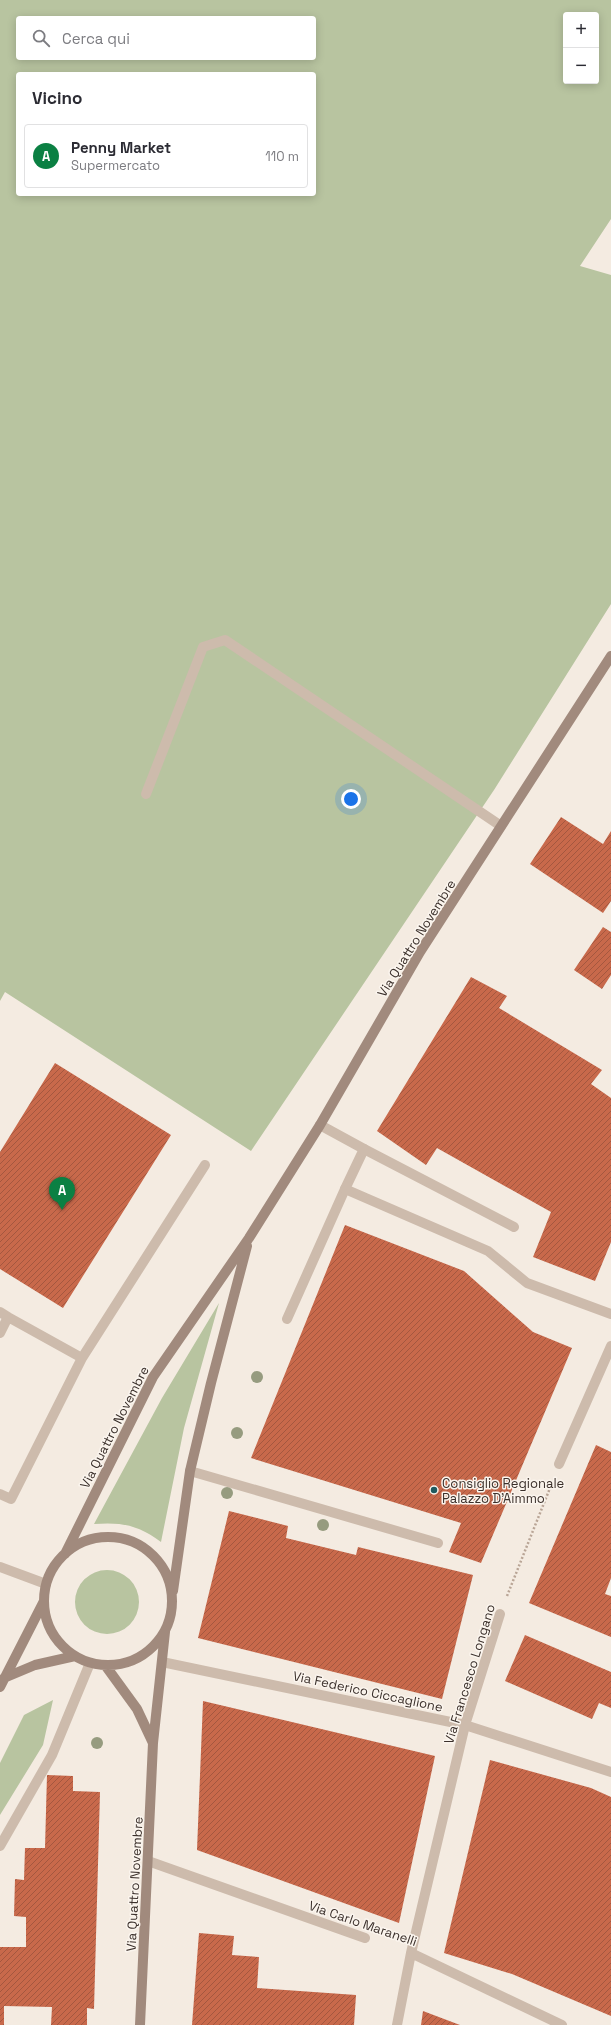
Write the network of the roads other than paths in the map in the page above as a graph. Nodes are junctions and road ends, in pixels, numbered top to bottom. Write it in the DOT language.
graph roads {
  1 [pos="611,656"];
  2 [pos="608,667"];
  3 [pos="146,794"];
  4 [pos="501,826"];
  5 [pos="320,1126"];
  6 [pos="364,1149"];
  7 [pos="205,1165"];
  8 [pos="345,1189"];
  9 [pos="514,1227"];
  10 [pos="249,1238"];
  11 [pos="611,1314"];
  12 [pos="4,1315"];
  13 [pos="287,1319"];
  14 [pos="0,1333"];
  15 [pos="611,1346"];
  16 [pos="82,1358"];
  17 [pos="559,1464"];
  18 [pos="190,1471"];
  19 [pos="0,1494"];
  20 [pos="438,1543"];
  21 [pos="65,1554"];
  22 [pos="0,1567"];
  23 [pos="46,1584"];
  24 [pos="172,1596"];
  25 [pos="44,1601"];
  26 [pos="500,1614"];
  27 [pos="165,1632"];
  28 [pos="75,1656"];
  29 [pos="162,1662"];
  30 [pos="90,1663"];
  31 [pos="105,1665"];
  32 [pos="1,1680"];
  33 [pos="465,1725"];
  34 [pos="153,1743"];
  35 [pos="611,1772"];
  36 [pos="0,1846"];
  37 [pos="148,1861"];
  38 [pos="365,1938"];
  39 [pos="411,1953"];
  40 [pos="140,2025"];
  41 [pos="397,2025"];
  42 [pos="562,2025"];
  1 -- 2 [label="main road, Via Quattro Novembre"];
  2 -- 4 [label="main road, Via Quattro Novembre"];
  3 -- 4 [label="street"];
  4 -- 5 [label="main road, Via Quattro Novembre"];
  5 -- 6 [label="street"];
  5 -- 10 [label="main road, Via Quattro Novembre"];
  6 -- 8 [label="street"];
  6 -- 9 [label="street"];
  7 -- 16 [label="street"];
  8 -- 11 [label="street"];
  8 -- 13 [label="street"];
  10 -- 18 [label="main road, Via Quattro Novembre"];
  10 -- 21 [label="main road, Via Quattro Novembre"];
  12 -- 14 [label="street"];
  12 -- 16 [label="street"];
  15 -- 17 [label="street"];
  16 -- 19 [label="street"];
  18 -- 20 [label="street"];
  18 -- 24 [label="main road, Via Quattro Novembre"];
  21 -- 23 [label="main road"];
  21 -- 24 [label="main road"];
  22 -- 23 [label="street"];
  23 -- 25 [label="main road"];
  24 -- 27 [label="main road"];
  25 -- 28 [label="main road"];
  25 -- 32 [label="main road"];
  26 -- 33 [label="street, Via Francesco Longano"];
  27 -- 29 [label="main road, Via Quattro Novembre"];
  27 -- 31 [label="main road"];
  28 -- 30 [label="main road"];
  28 -- 32 [label="main road"];
  29 -- 33 [label="street, Via Federico Ciccaglione"];
  29 -- 34 [label="main road, Via Quattro Novembre"];
  30 -- 31 [label="main road"];
  30 -- 36 [label="street"];
  31 -- 34 [label="main road, Via Quattro Novembre"];
  33 -- 35 [label="street, Via Federico Ciccaglione"];
  33 -- 39 [label="street, Via Francesco Longano"];
  34 -- 37 [label="main road, Via Quattro Novembre"];
  37 -- 38 [label="street, Via Carlo Maranelli"];
  37 -- 40 [label="main road, Via Quattro Novembre"];
  39 -- 41 [label="street, Via Francesco Longano"];
  39 -- 42 [label="street, Via Carlo Maranelli"];
}
